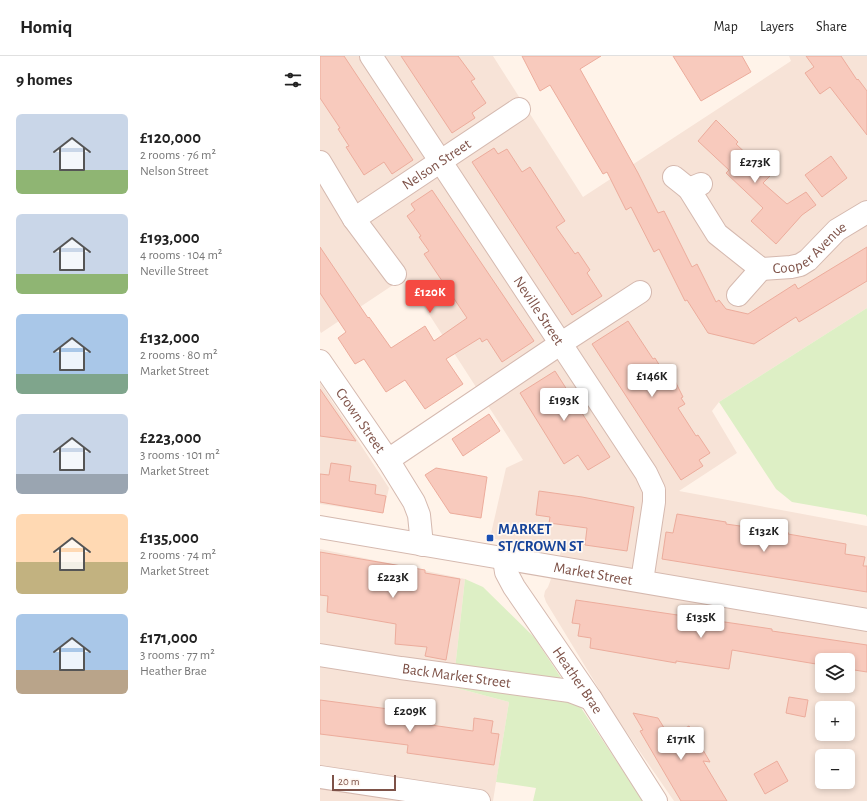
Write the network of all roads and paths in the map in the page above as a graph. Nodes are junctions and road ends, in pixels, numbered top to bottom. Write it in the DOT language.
graph roads {
  1 [pos="371,56"];
  2 [pos="519,109"];
  3 [pos="320,162"];
  4 [pos="440,162"];
  5 [pos="688,183"];
  6 [pos="867,212"];
  7 [pos="354,219"];
  8 [pos="761,269"];
  9 [pos="395,274"];
  10 [pos="640,292"];
  11 [pos="738,296"];
  12 [pos="560,344"];
  13 [pos="320,361"];
  14 [pos="388,460"];
  15 [pos="320,527"];
  16 [pos="422,545"];
  17 [pos="504,559"];
  18 [pos="642,581"];
  19 [pos="867,620"];
  20 [pos="320,655"];
  21 [pos="591,699"];
  22 [pos="320,777"];
  23 [pos="479,801"];
  24 [pos="656,801"];
  1 -- 4 [label="street, Neville Street"];
  2 -- 4 [label="street, Nelson Street"];
  3 -- 7 [label="street"];
  4 -- 7 [label="street, Nelson Street"];
  4 -- 12 [label="street, Neville Street"];
  5 -- 8 [label="street, Cooper Avenue"];
  6 -- 8 [label="street, Cooper Avenue"];
  7 -- 9 [label="street"];
  8 -- 11 [label="street"];
  10 -- 12 [label="street, Crown Street"];
  12 -- 14 [label="street, Crown Street"];
  12 -- 18 [label="street, Neville Street"];
  13 -- 14 [label="street, Crown Street"];
  14 -- 16 [label="street, Crown Street"];
  15 -- 16 [label="street, Market Street"];
  16 -- 17 [label="street, Market Street"];
  17 -- 18 [label="street, Market Street"];
  17 -- 21 [label="street, Heather Brae"];
  18 -- 19 [label="street, Market Street"];
  20 -- 21 [label="street, Back Market Street"];
  21 -- 24 [label="street, Heather Brae"];
  22 -- 23 [label="street"];
}
